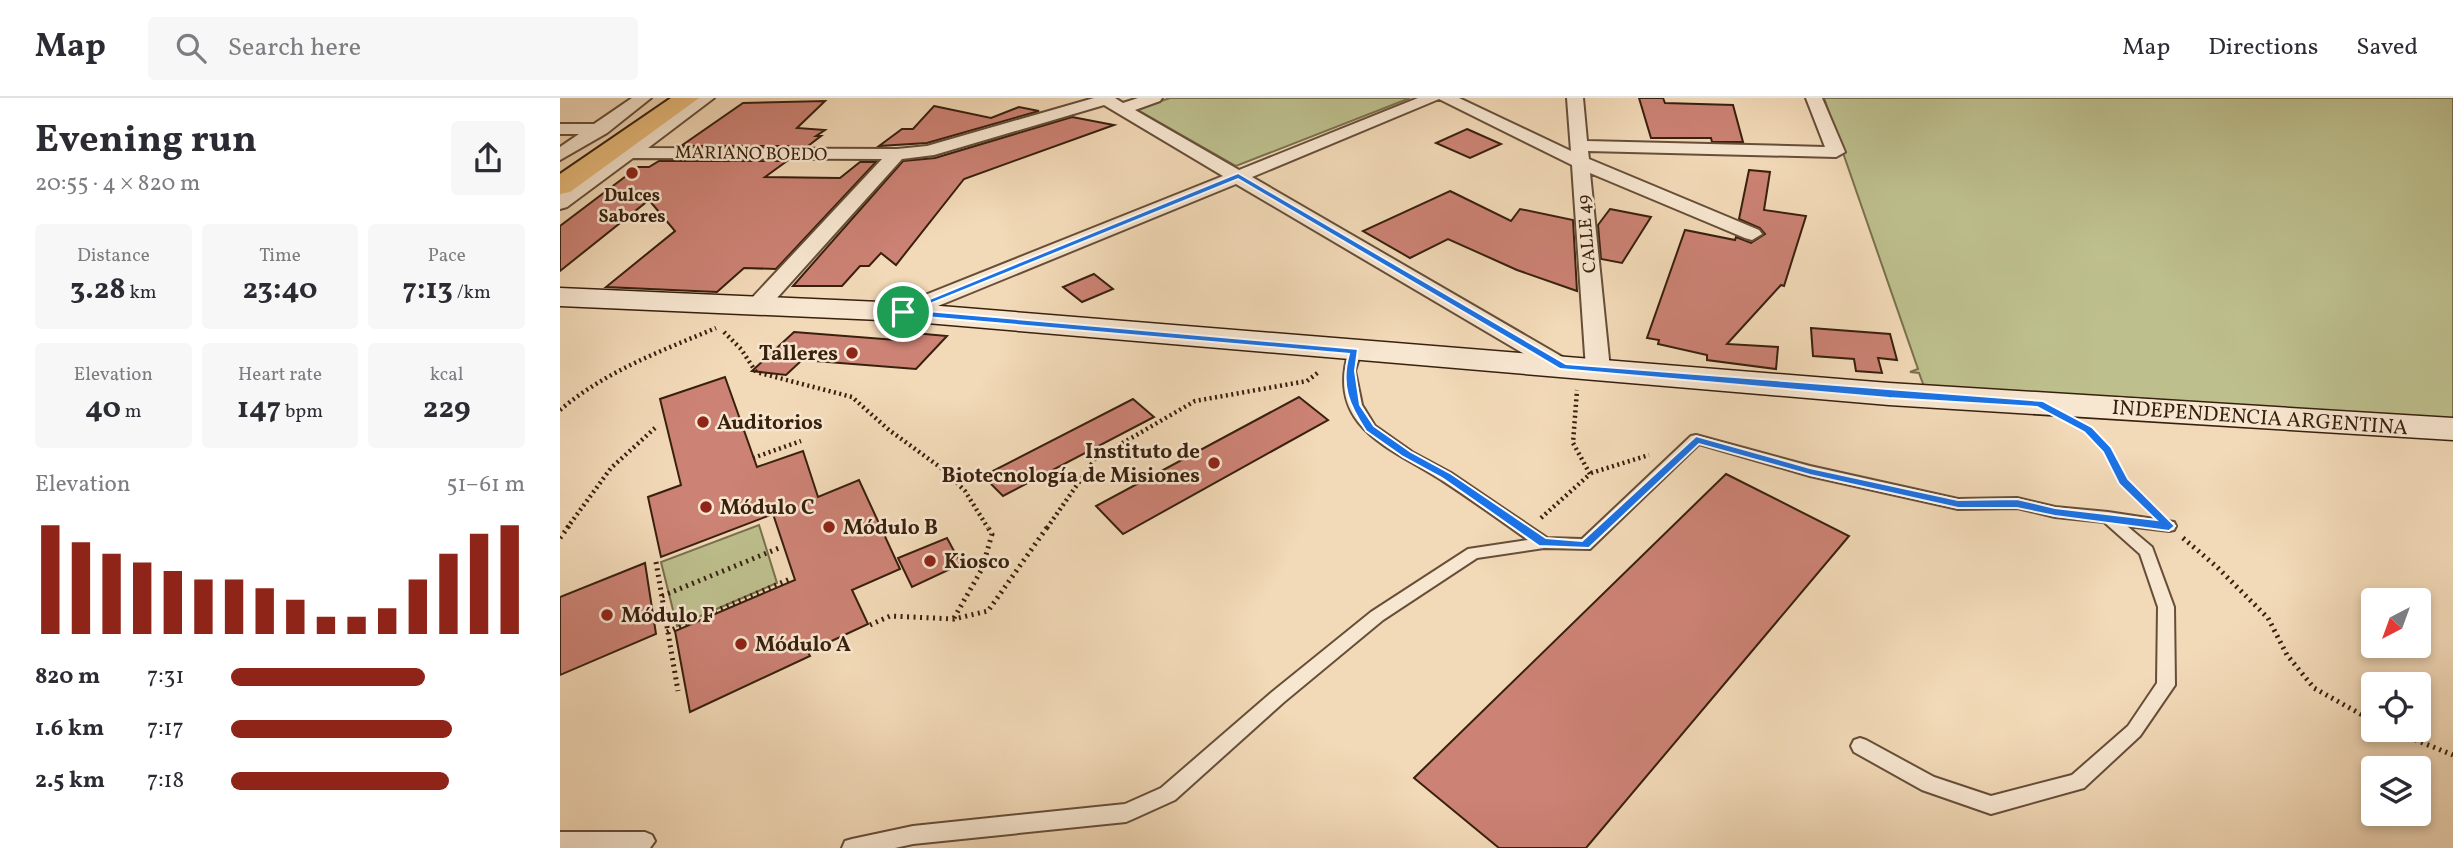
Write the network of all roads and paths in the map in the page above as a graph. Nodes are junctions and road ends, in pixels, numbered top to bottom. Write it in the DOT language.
graph roads {
  1 [pos="643,98"];
  2 [pos="665,98"];
  3 [pos="687,98"];
  4 [pos="706,98"];
  5 [pos="1154,98"];
  6 [pos="1432,98"];
  7 [pos="1446,98"];
  8 [pos="1575,98"];
  9 [pos="1814,98"];
  10 [pos="1110,102"];
  11 [pos="560,129"];
  12 [pos="613,141"];
  13 [pos="1836,152"];
  14 [pos="897,154"];
  15 [pos="1579,154"];
  16 [pos="560,155"];
  17 [pos="560,170"];
  18 [pos="1238,176"];
  19 [pos="560,186"];
  20 [pos="560,203"];
  21 [pos="1752,234"];
  22 [pos="560,297"];
  23 [pos="759,304"];
  24 [pos="903,312"];
  25 [pos="721,326"];
  26 [pos="724,332"];
  27 [pos="1343,350"];
  28 [pos="1581,368"];
  29 [pos="560,410"];
  30 [pos="654,428"];
  31 [pos="2453,429"];
  32 [pos="2088,430"];
  33 [pos="1696,439"];
  34 [pos="801,441"];
  35 [pos="753,458"];
  36 [pos="1590,474"];
  37 [pos="2108,517"];
  38 [pos="2169,526"];
  39 [pos="1526,531"];
  40 [pos="560,538"];
  41 [pos="1544,543"];
  42 [pos="779,548"];
  43 [pos="656,562"];
  44 [pos="790,579"];
  45 [pos="662,596"];
  46 [pos="954,619"];
  47 [pos="870,625"];
  48 [pos="667,632"];
  49 [pos="678,691"];
  50 [pos="2361,714"];
  51 [pos="2421,742"];
  52 [pos="1860,746"];
  53 [pos="2453,755"];
  54 [pos="560,841"];
  55 [pos="642,844"];
  56 [pos="852,848"];
  1 -- 12 [label="street"];
  2 -- 12 [label="highway"];
  3 -- 12 [label="highway"];
  4 -- 12 [label="street"];
  5 -- 10 [label="street"];
  6 -- 18 [label="street"];
  7 -- 15 [label="street"];
  8 -- 15 [label="street, CALLE 49"];
  9 -- 13 [label="street"];
  10 -- 14 [label="street"];
  10 -- 18 [label="street"];
  11 -- 12 [label="street"];
  12 -- 14 [label="street, MARIANO BOEDO"];
  12 -- 16 [label="street"];
  12 -- 17 [label="highway"];
  12 -- 19 [label="highway"];
  12 -- 20 [label="street"];
  13 -- 15 [label="street"];
  14 -- 23 [label="street"];
  15 -- 21 [label="street"];
  15 -- 28 [label="street, CALLE 49"];
  18 -- 24 [label="street"];
  18 -- 28 [label="street"];
  22 -- 23 [label="main road, INDEPENDENCIA ARGENTINA"];
  23 -- 24 [label="main road, INDEPENDENCIA ARGENTINA"];
  24 -- 27 [label="main road, INDEPENDENCIA ARGENTINA"];
  25 -- 29 [label="path"];
  26 -- 46 [label="path"];
  27 -- 28 [label="main road, INDEPENDENCIA ARGENTINA"];
  27 -- 39 [label="lane"];
  27 -- 46 [label="path"];
  28 -- 31 [label="main road, INDEPENDENCIA ARGENTINA"];
  28 -- 36 [label="path"];
  30 -- 40 [label="path"];
  32 -- 38 [label="path"];
  33 -- 36 [label="path"];
  33 -- 37 [label="lane"];
  33 -- 41 [label="lane"];
  34 -- 35 [label="path"];
  36 -- 39 [label="path"];
  37 -- 38 [label="lane"];
  37 -- 52 [label="lane"];
  38 -- 50 [label="path"];
  39 -- 41 [label="lane"];
  41 -- 56 [label="lane"];
  42 -- 45 [label="path"];
  43 -- 45 [label="path"];
  44 -- 48 [label="path"];
  45 -- 48 [label="path"];
  46 -- 47 [label="path"];
  48 -- 49 [label="path"];
  51 -- 53 [label="path"];
  54 -- 55 [label="lane"];
}
